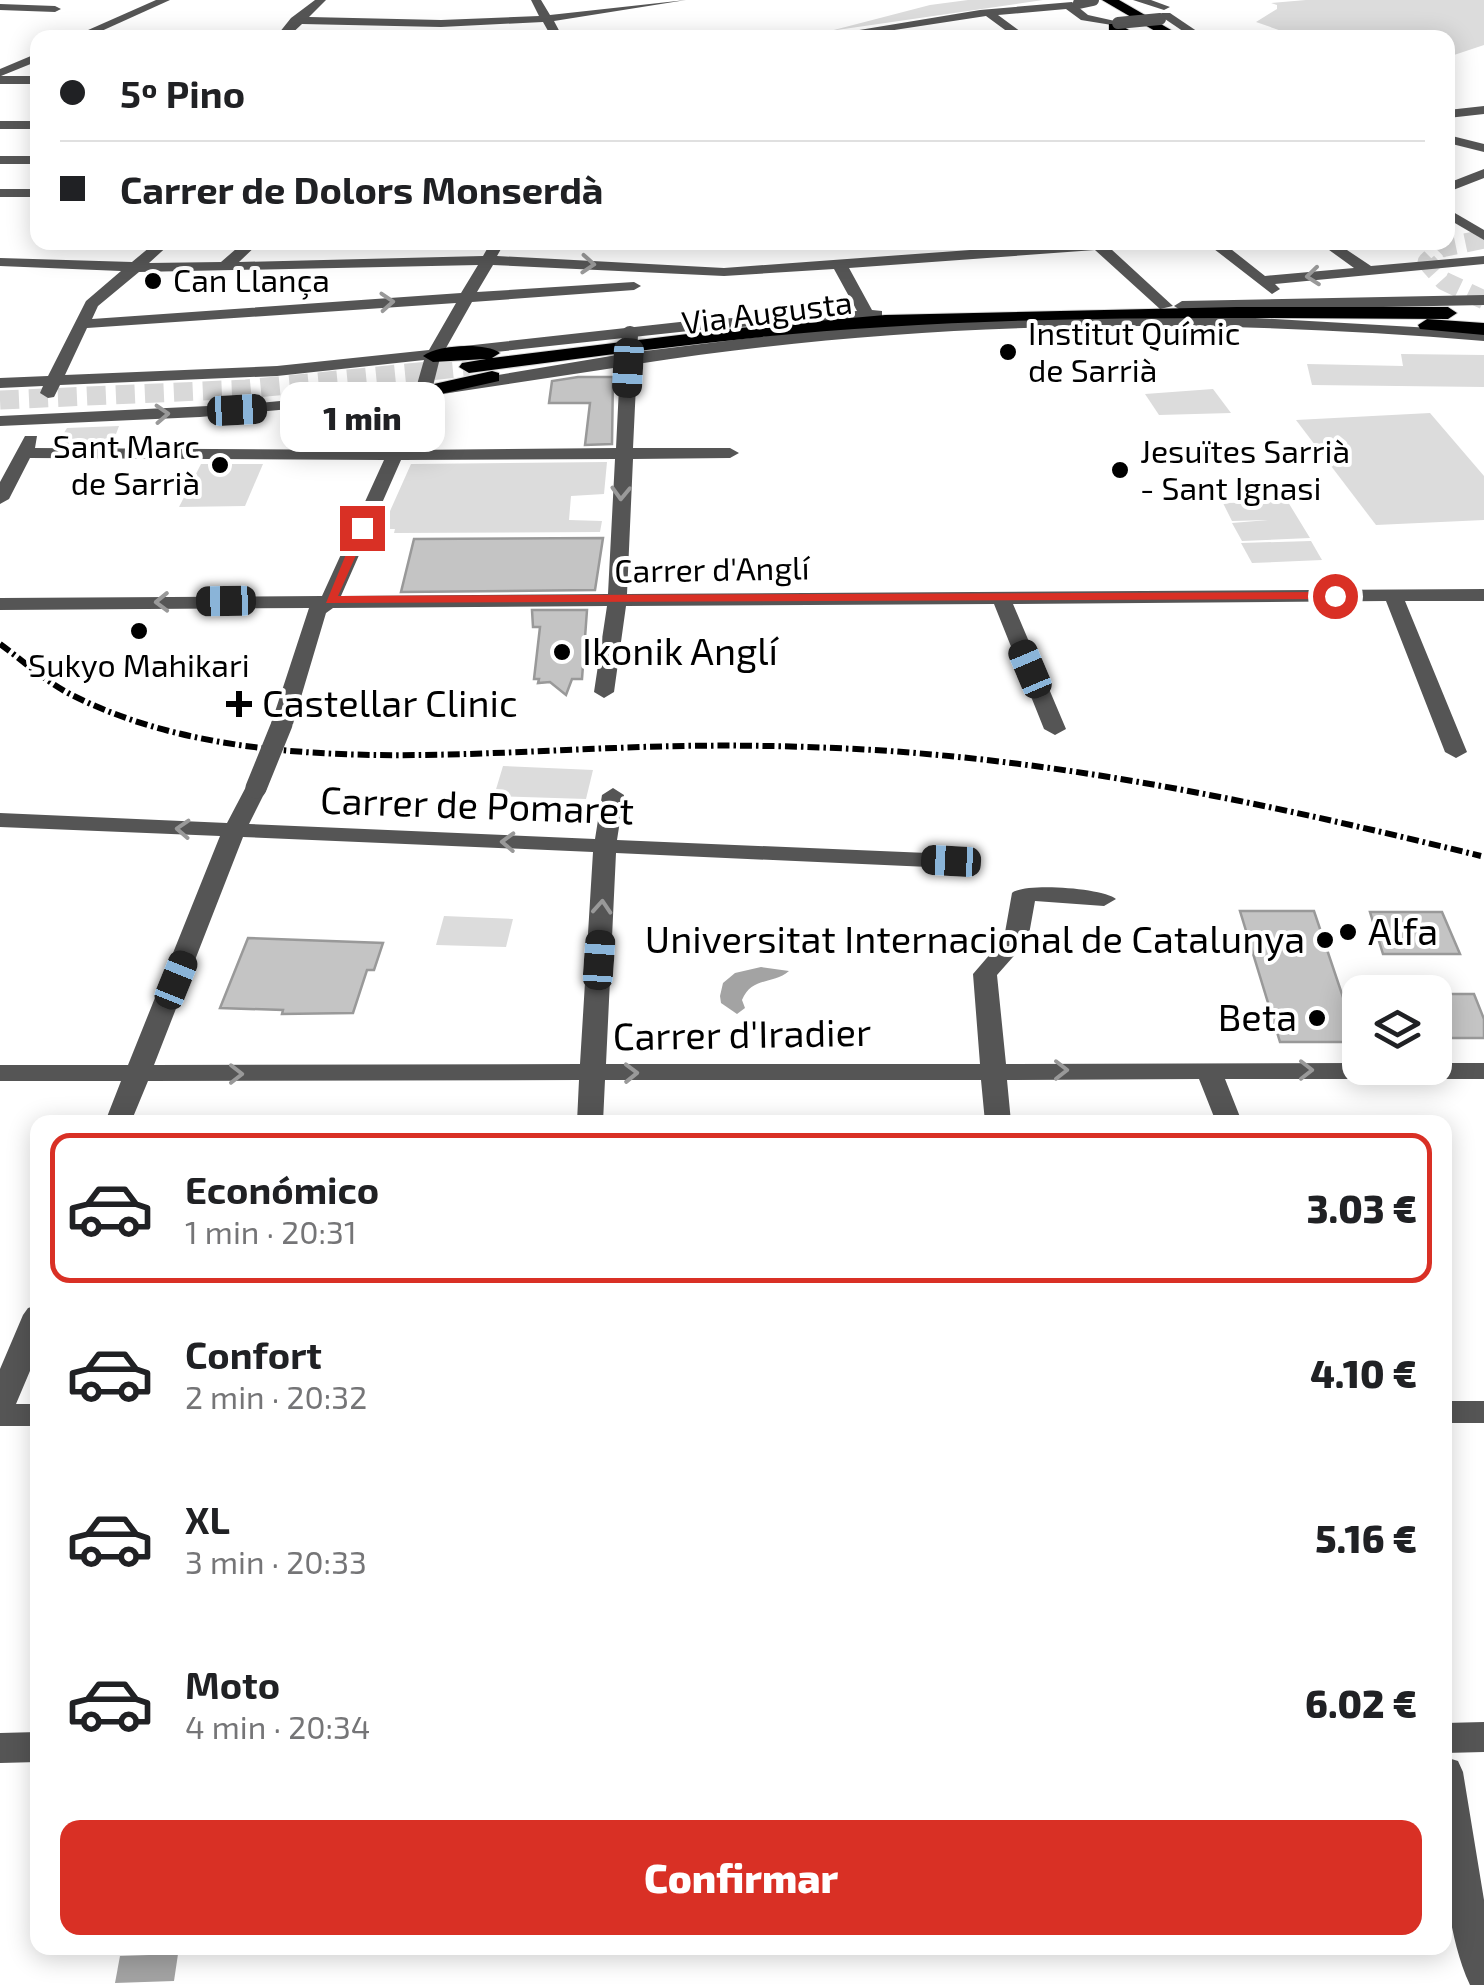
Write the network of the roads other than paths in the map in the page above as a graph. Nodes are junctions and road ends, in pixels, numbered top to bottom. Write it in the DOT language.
graph roads {
  1 [pos="165,0"];
  2 [pos="321,0"];
  3 [pos="536,0"];
  4 [pos="681,0"];
  5 [pos="1108,0"];
  6 [pos="1142,0"];
  7 [pos="1075,2"];
  8 [pos="0,7"];
  9 [pos="56,10"];
  10 [pos="991,15"];
  11 [pos="1168,15"];
  12 [pos="1086,18"];
  13 [pos="948,19"];
  14 [pos="295,20"];
  15 [pos="548,20"];
  16 [pos="1113,24"];
  17 [pos="95,30"];
  18 [pos="287,30"];
  19 [pos="554,30"];
  20 [pos="872,30"];
  21 [pos="1013,30"];
  22 [pos="1121,30"];
  23 [pos="1136,30"];
  24 [pos="1189,30"];
  25 [pos="30,60"];
  26 [pos="0,76"];
  27 [pos="30,79"];
  28 [pos="1484,110"];
  29 [pos="1455,113"];
  30 [pos="30,125"];
  31 [pos="0,126"];
  32 [pos="1455,141"];
  33 [pos="1484,148"];
  34 [pos="0,160"];
  35 [pos="30,160"];
  36 [pos="1484,174"];
  37 [pos="1455,185"];
  38 [pos="30,192"];
  39 [pos="0,193"];
  40 [pos="1455,217"];
  41 [pos="1455,236"];
  42 [pos="1484,236"];
  43 [pos="155,250"];
  44 [pos="243,250"];
  45 [pos="494,250"];
  46 [pos="1073,250"];
  47 [pos="1102,250"];
  48 [pos="1222,250"];
  49 [pos="1337,250"];
  50 [pos="1484,257"];
  51 [pos="490,260"];
  52 [pos="0,262"];
  53 [pos="134,266"];
  54 [pos="225,266"];
  55 [pos="841,267"];
  56 [pos="1368,271"];
  57 [pos="637,278"];
  58 [pos="1262,281"];
  59 [pos="280,287"];
  60 [pos="467,296"];
  61 [pos="1484,300"];
  62 [pos="634,304"];
  63 [pos="1292,304"];
  64 [pos="1157,310"];
  65 [pos="1448,313"];
  66 [pos="867,315"];
  67 [pos="80,324"];
  68 [pos="826,325"];
  69 [pos="631,329"];
  70 [pos="1484,332"];
  71 [pos="434,356"];
  72 [pos="629,360"];
  73 [pos="469,368"];
  74 [pos="52,381"];
  75 [pos="0,383"];
  76 [pos="422,392"];
  77 [pos="39,420"];
  78 [pos="0,421"];
  79 [pos="25,453"];
  80 [pos="730,453"];
  81 [pos="622,454"];
  82 [pos="392,455"];
  83 [pos="0,499"];
  84 [pos="1392,595"];
  85 [pos="1484,596"];
  86 [pos="1000,598"];
  87 [pos="330,600"];
  88 [pos="617,601"];
  89 [pos="0,604"];
  90 [pos="604,692"];
  91 [pos="1055,729"];
  92 [pos="1456,752"];
  93 [pos="613,796"];
  94 [pos="0,820"];
  95 [pos="234,832"];
  96 [pos="606,845"];
  97 [pos="951,861"];
  98 [pos="1104,899"];
  99 [pos="992,1070"];
  100 [pos="1208,1070"];
  101 [pos="1484,1071"];
  102 [pos="0,1073"];
  103 [pos="138,1074"];
  104 [pos="592,1074"];
  105 [pos="121,1115"];
  106 [pos="590,1115"];
  107 [pos="997,1115"];
  108 [pos="1225,1115"];
  109 [pos="30,1334"];
  110 [pos="0,1405"];
  111 [pos="1452,1412"];
  112 [pos="1484,1412"];
  113 [pos="0,1415"];
  114 [pos="30,1415"];
  115 [pos="1484,1736"];
  116 [pos="1452,1738"];
  117 [pos="0,1748"];
  118 [pos="30,1748"];
  119 [pos="1452,1821"];
  120 [pos="1484,1972"];
  1 -- 17 [label="street"];
  2 -- 14 [label="street"];
  3 -- 15 [label="street"];
  4 -- 15 [label="street"];
  5 -- 11 [label="highway"];
  6 -- 11 [label="street"];
  7 -- 12 [label="street"];
  7 -- 13 [label="street"];
  7 -- 23 [label="highway"];
  8 -- 9 [label="street"];
  10 -- 12 [label="street"];
  10 -- 13 [label="street"];
  10 -- 21 [label="street"];
  11 -- 16 [label="street, bridge"];
  11 -- 24 [label="highway"];
  12 -- 16 [label="street"];
  13 -- 20 [label="street"];
  14 -- 15 [label="street"];
  14 -- 18 [label="street"];
  15 -- 19 [label="street"];
  16 -- 22 [label="highway"];
  25 -- 26 [label="street"];
  26 -- 27 [label="street"];
  28 -- 29 [label="street"];
  30 -- 31 [label="street"];
  32 -- 33 [label="street"];
  34 -- 35 [label="street"];
  36 -- 37 [label="street"];
  38 -- 39 [label="street"];
  40 -- 42 [label="street"];
  41 -- 50 [label="street"];
  43 -- 53 [label="street"];
  44 -- 54 [label="street"];
  45 -- 51 [label="street"];
  46 -- 55 [label="street"];
  47 -- 64 [label="street"];
  48 -- 58 [label="street"];
  49 -- 56 [label="street"];
  50 -- 56 [label="street"];
  51 -- 57 [label="street, one-way"];
  51 -- 59 [label="street"];
  51 -- 60 [label="street"];
  52 -- 53 [label="street"];
  53 -- 54 [label="street"];
  53 -- 67 [label="street"];
  54 -- 59 [label="street"];
  55 -- 57 [label="street"];
  55 -- 66 [label="street"];
  56 -- 58 [label="street, one-way"];
  57 -- 60 [label="street"];
  57 -- 62 [label="street"];
  58 -- 63 [label="street"];
  59 -- 60 [label="street, one-way"];
  59 -- 67 [label="street"];
  60 -- 71 [label="street"];
  61 -- 63 [label="street, Via Augusta"];
  63 -- 64 [label="street, Via Augusta"];
  64 -- 65 [label="highway"];
  64 -- 66 [label="street, Via Augusta"];
  64 -- 68 [label="highway"];
  64 -- 70 [label="highway"];
  66 -- 69 [label="street, Via Augusta"];
  67 -- 74 [label="street"];
  68 -- 71 [label="highway"];
  68 -- 73 [label="highway"];
  68 -- 76 [label="highway"];
  69 -- 71 [label="street, Via Augusta"];
  69 -- 72 [label="street, bridge"];
  70 -- 72 [label="street, Via Augusta"];
  71 -- 74 [label="street, Via Augusta"];
  71 -- 76 [label="street"];
  72 -- 76 [label="street, Via Augusta"];
  72 -- 81 [label="street"];
  74 -- 75 [label="street, Via Augusta"];
  74 -- 77 [label="street"];
  77 -- 76 [label="street, Via Augusta, one-way"];
  76 -- 82 [label="street"];
  77 -- 78 [label="street, Via Augusta"];
  77 -- 79 [label="street"];
  79 -- 82 [label="street"];
  79 -- 83 [label="street"];
  80 -- 81 [label="street"];
  81 -- 82 [label="street"];
  81 -- 88 [label="street, one-way"];
  82 -- 87 [label="street"];
  84 -- 85 [label="street, Carrer d'Anglí"];
  84 -- 86 [label="street, Carrer d'Anglí"];
  84 -- 92 [label="street"];
  86 -- 88 [label="street, Carrer d'Anglí"];
  86 -- 91 [label="street"];
  87 -- 88 [label="street, Carrer d'Anglí"];
  87 -- 89 [label="street, Carrer d'Anglí, one-way"];
  87 -- 95 [label="street, bridge"];
  88 -- 90 [label="street"];
  93 -- 96 [label="street"];
  95 -- 94 [label="street, Carrer de Pomaret, one-way"];
  96 -- 95 [label="street, Carrer de Pomaret, one-way"];
  95 -- 103 [label="street"];
  96 -- 97 [label="street, Carrer de Pomaret"];
  104 -- 96 [label="street, one-way"];
  98 -- 99 [label="street"];
  99 -- 100 [label="street, Carrer d'Iradier, one-way"];
  104 -- 99 [label="street, Carrer d'Iradier, one-way"];
  99 -- 107 [label="street"];
  100 -- 101 [label="street, Carrer d'Iradier, one-way"];
  100 -- 108 [label="street"];
  102 -- 103 [label="street, Carrer d'Iradier"];
  103 -- 104 [label="street, Carrer d'Iradier, one-way"];
  103 -- 105 [label="street"];
  104 -- 106 [label="street"];
  109 -- 110 [label="street"];
  111 -- 112 [label="street"];
  113 -- 114 [label="street"];
  115 -- 116 [label="street"];
  117 -- 118 [label="street"];
  119 -- 120 [label="street"];
}
